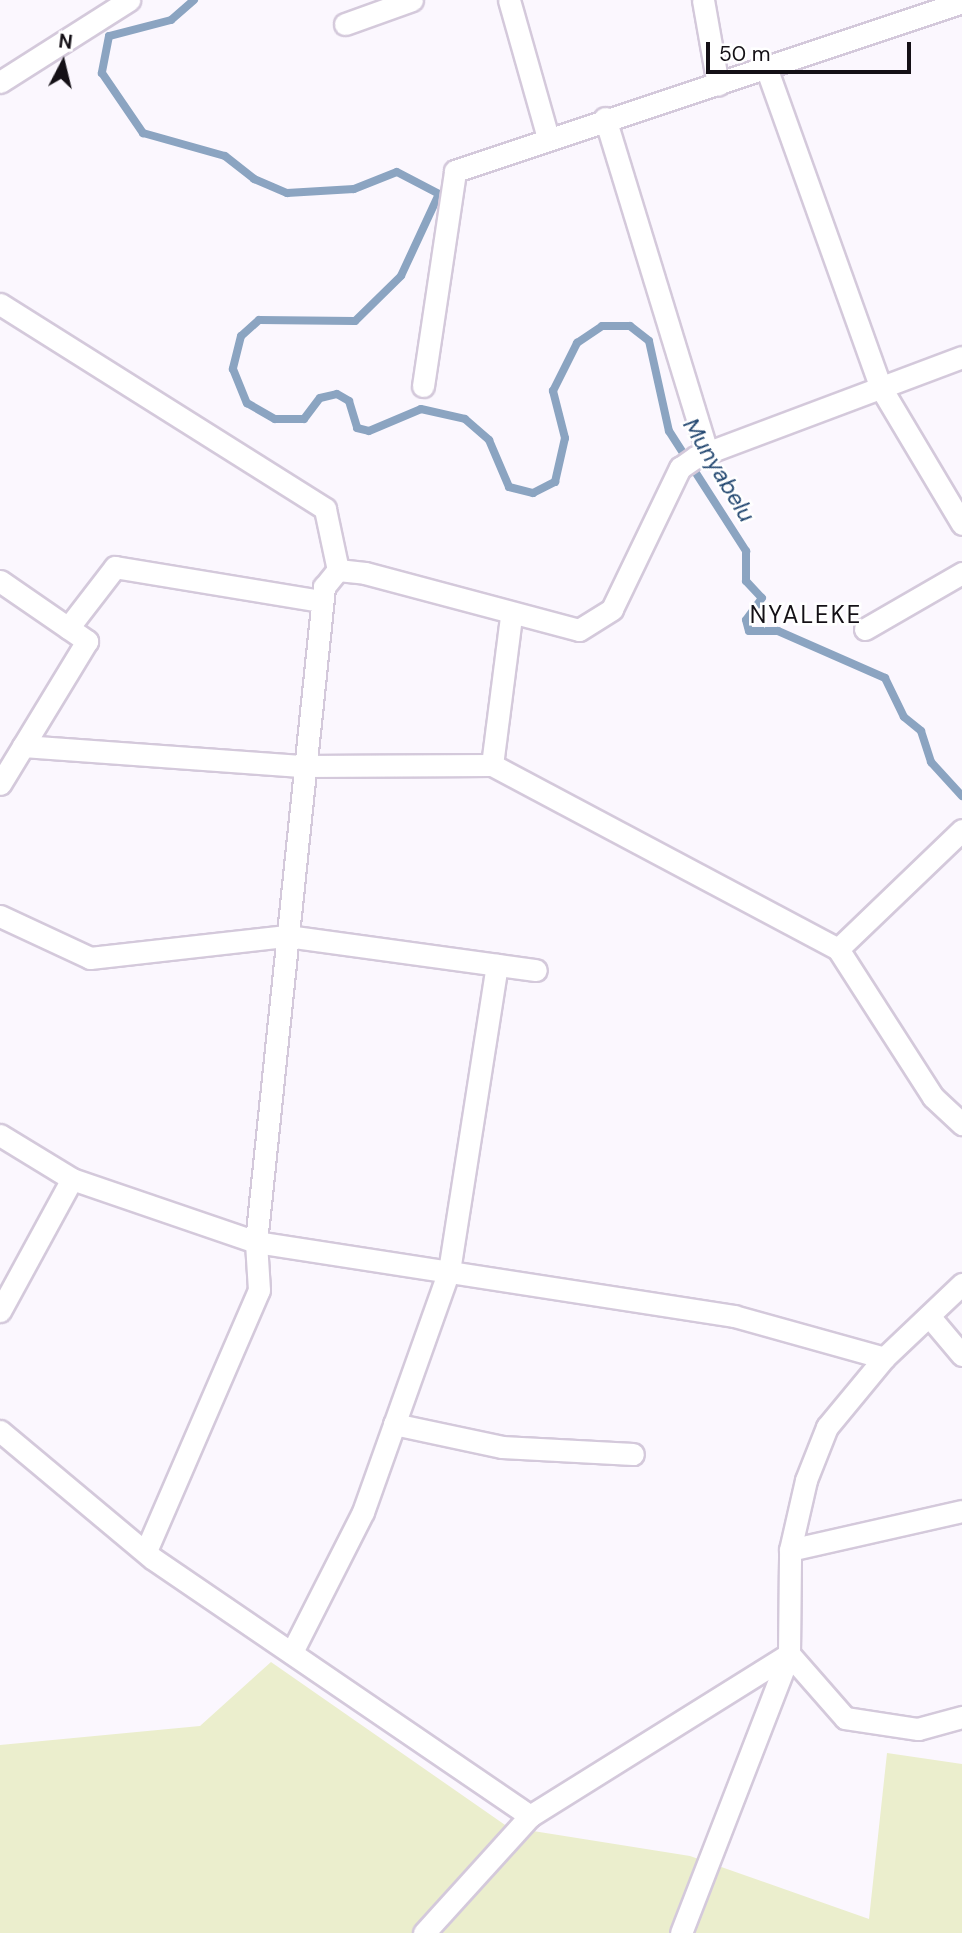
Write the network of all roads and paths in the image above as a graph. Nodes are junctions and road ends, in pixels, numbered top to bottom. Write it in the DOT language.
graph roads {
  1 [pos="128,0"];
  2 [pos="412,0"];
  3 [pos="509,0"];
  4 [pos="703,0"];
  5 [pos="962,2"];
  6 [pos="345,24"];
  7 [pos="767,70"];
  8 [pos="0,82"];
  9 [pos="718,85"];
  10 [pos="605,118"];
  11 [pos="548,138"];
  12 [pos="0,303"];
  13 [pos="962,357"];
  14 [pos="423,386"];
  15 [pos="881,388"];
  16 [pos="695,459"];
  17 [pos="962,524"];
  18 [pos="338,570"];
  19 [pos="962,573"];
  20 [pos="0,581"];
  21 [pos="320,601"];
  22 [pos="511,616"];
  23 [pos="68,628"];
  24 [pos="865,629"];
  25 [pos="23,746"];
  26 [pos="492,765"];
  27 [pos="304,766"];
  28 [pos="0,784"];
  29 [pos="962,830"];
  30 [pos="0,916"];
  31 [pos="287,936"];
  32 [pos="838,950"];
  33 [pos="497,965"];
  34 [pos="536,970"];
  35 [pos="962,1124"];
  36 [pos="0,1135"];
  37 [pos="72,1179"];
  38 [pos="257,1242"];
  39 [pos="449,1271"];
  40 [pos="962,1284"];
  41 [pos="0,1311"];
  42 [pos="929,1316"];
  43 [pos="962,1355"];
  44 [pos="884,1358"];
  45 [pos="394,1424"];
  46 [pos="0,1431"];
  47 [pos="633,1454"];
  48 [pos="962,1511"];
  49 [pos="790,1550"];
  50 [pos="146,1551"];
  51 [pos="293,1650"];
  52 [pos="789,1654"];
  53 [pos="962,1717"];
  54 [pos="530,1816"];
  55 [pos="424,1933"];
  56 [pos="681,1933"];
  1 -- 8 [label="street"];
  2 -- 6 [label="street"];
  3 -- 11 [label="street"];
  4 -- 9 [label="street"];
  5 -- 7 [label="street"];
  7 -- 9 [label="street"];
  7 -- 15 [label="street"];
  9 -- 10 [label="street"];
  10 -- 11 [label="street"];
  10 -- 16 [label="street"];
  11 -- 14 [label="street"];
  12 -- 18 [label="street"];
  13 -- 15 [label="street"];
  15 -- 16 [label="street"];
  15 -- 17 [label="street"];
  16 -- 22 [label="street"];
  18 -- 21 [label="street"];
  18 -- 22 [label="street"];
  19 -- 24 [label="street"];
  20 -- 23 [label="street"];
  21 -- 23 [label="street"];
  21 -- 27 [label="street"];
  22 -- 26 [label="street"];
  23 -- 25 [label="street"];
  25 -- 27 [label="street"];
  25 -- 28 [label="street"];
  26 -- 27 [label="street"];
  26 -- 32 [label="street"];
  27 -- 31 [label="street"];
  29 -- 32 [label="street"];
  30 -- 31 [label="street"];
  31 -- 33 [label="street"];
  31 -- 38 [label="street"];
  32 -- 35 [label="street"];
  33 -- 34 [label="street"];
  33 -- 39 [label="street"];
  36 -- 37 [label="street"];
  37 -- 38 [label="street"];
  37 -- 41 [label="street"];
  38 -- 39 [label="street"];
  38 -- 50 [label="street"];
  39 -- 44 [label="street"];
  39 -- 45 [label="street"];
  40 -- 42 [label="street"];
  42 -- 43 [label="street"];
  42 -- 44 [label="street"];
  44 -- 49 [label="street"];
  45 -- 47 [label="street"];
  45 -- 51 [label="street"];
  46 -- 50 [label="street"];
  48 -- 49 [label="street"];
  49 -- 52 [label="street"];
  50 -- 51 [label="street"];
  51 -- 54 [label="street"];
  52 -- 53 [label="street"];
  52 -- 54 [label="street"];
  52 -- 56 [label="street"];
  54 -- 55 [label="street"];
}
